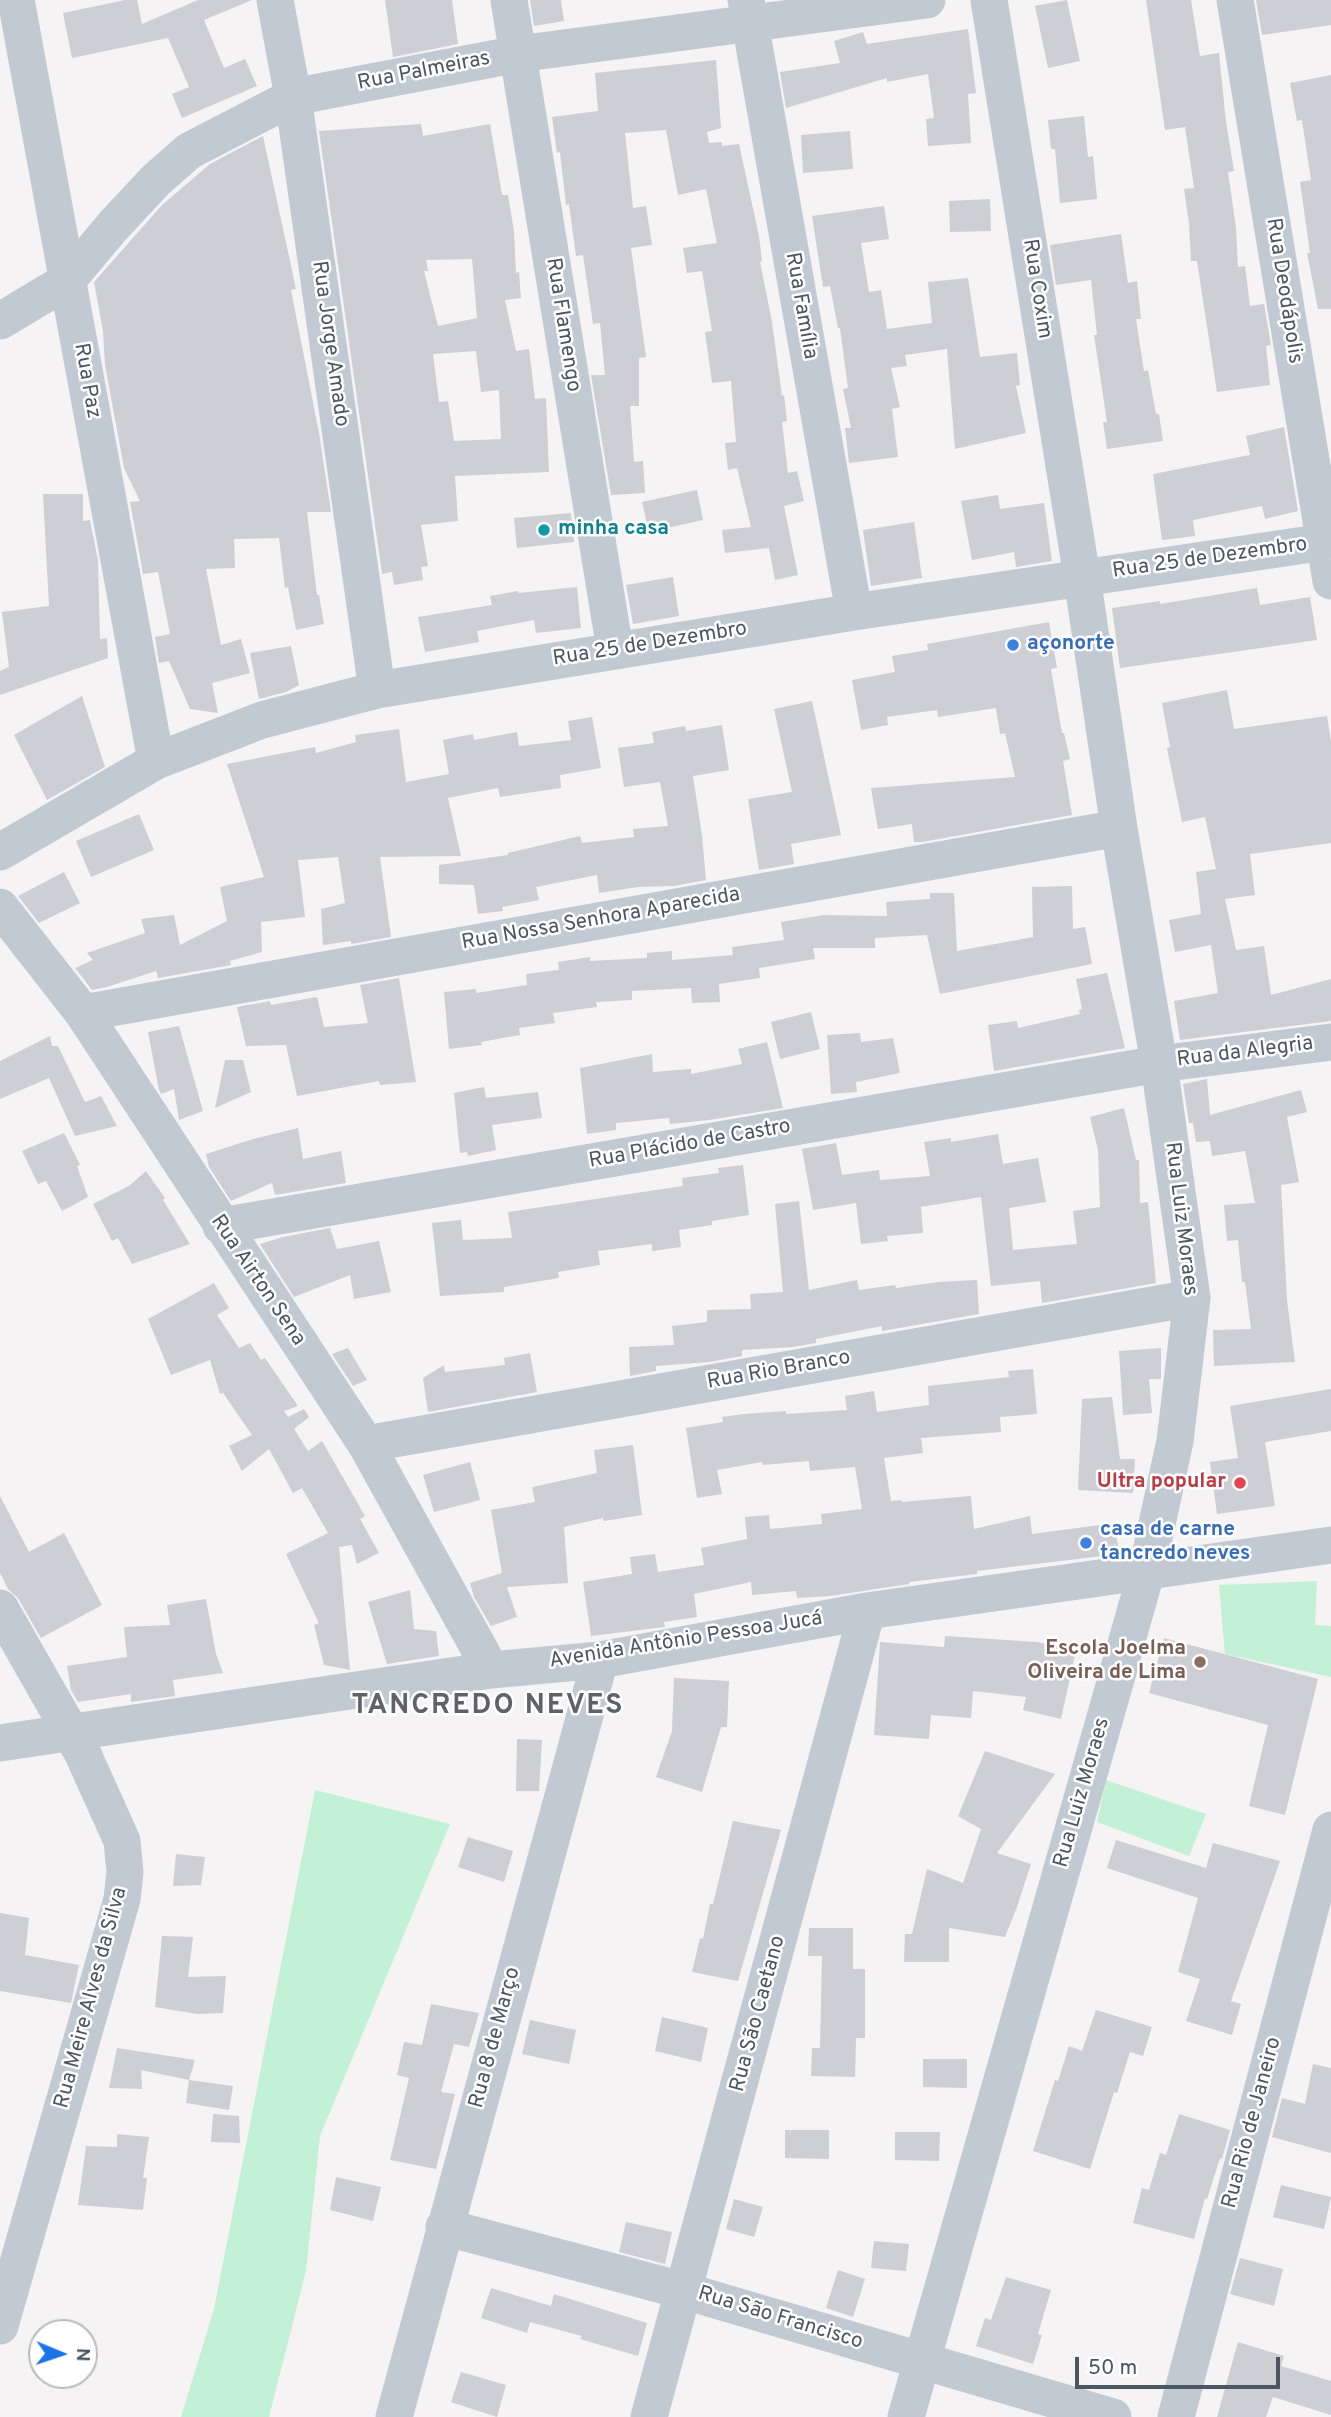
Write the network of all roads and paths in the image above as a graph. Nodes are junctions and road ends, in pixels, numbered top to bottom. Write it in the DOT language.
graph roads {
  1 [pos="16,0"];
  2 [pos="275,0"];
  3 [pos="509,0"];
  4 [pos="927,0"];
  5 [pos="989,0"];
  6 [pos="1235,0"];
  7 [pos="748,12"];
  8 [pos="518,54"];
  9 [pos="293,97"];
  10 [pos="68,281"];
  11 [pos="0,321"];
  12 [pos="1328,541"];
  13 [pos="1082,577"];
  14 [pos="1331,581"];
  15 [pos="854,612"];
  16 [pos="615,650"];
  17 [pos="377,690"];
  18 [pos="156,761"];
  19 [pos="1119,828"];
  20 [pos="0,852"];
  21 [pos="0,907"];
  22 [pos="83,1013"];
  23 [pos="1331,1042"];
  24 [pos="1159,1065"];
  25 [pos="220,1226"];
  26 [pos="1192,1298"];
  27 [pos="366,1444"];
  28 [pos="1331,1545"];
  29 [pos="1147,1570"];
  30 [pos="0,1608"];
  31 [pos="867,1611"];
  32 [pos="600,1660"];
  33 [pos="491,1670"];
  34 [pos="71,1731"];
  35 [pos="0,1743"];
  36 [pos="1331,1830"];
  37 [pos="444,2227"];
  38 [pos="685,2291"];
  39 [pos="1,2318"];
  40 [pos="921,2361"];
  41 [pos="394,2417"];
  42 [pos="649,2417"];
  43 [pos="906,2417"];
  44 [pos="1113,2417"];
  45 [pos="1175,2417"];
  1 -- 10 [label="street, Rua Paz"];
  2 -- 9 [label="street, Rua Jorge Amado"];
  3 -- 8 [label="street, Rua Flamengo"];
  4 -- 7 [label="street, Rua Palmeiras"];
  5 -- 13 [label="street, Rua Coxim"];
  6 -- 12 [label="street, Rua Deodápolis"];
  7 -- 8 [label="street, Rua Palmeiras"];
  7 -- 15 [label="street, Rua Família"];
  8 -- 9 [label="street, Rua Palmeiras"];
  8 -- 16 [label="street, Rua Flamengo"];
  9 -- 10 [label="street, Rua Palmeiras"];
  9 -- 17 [label="street, Rua Jorge Amado"];
  10 -- 11 [label="street, Rua Palmeiras"];
  10 -- 18 [label="street, Rua Paz"];
  12 -- 13 [label="street, Rua 25 de Dezembro"];
  12 -- 14 [label="street, Rua Deodápolis"];
  13 -- 15 [label="street, Rua 25 de Dezembro"];
  13 -- 19 [label="street, Rua Luiz Moraes"];
  15 -- 16 [label="street, Rua 25 de Dezembro"];
  16 -- 17 [label="street, Rua 25 de Dezembro"];
  17 -- 18 [label="street, Rua 25 de Dezembro"];
  18 -- 20 [label="street, Rua 25 de Dezembro"];
  19 -- 22 [label="street, Rua Nossa Senhora Aparecida"];
  19 -- 24 [label="street, Rua Luiz Moraes"];
  21 -- 22 [label="street, Rua Airton Sena"];
  22 -- 25 [label="street, Rua Airton Sena"];
  23 -- 24 [label="street, Rua da Alegria"];
  24 -- 25 [label="street, Rua Plácido de Castro"];
  24 -- 26 [label="street, Rua Luiz Moraes"];
  25 -- 27 [label="street, Rua Airton Sena"];
  26 -- 27 [label="street, Rua Rio Branco"];
  26 -- 29 [label="street, Rua Luiz Moraes"];
  27 -- 33 [label="street, Rua Airton Sena"];
  28 -- 29 [label="street, Avenida Antônio Pessoa Jucá"];
  29 -- 31 [label="street, Avenida Antônio Pessoa Jucá"];
  29 -- 40 [label="street, Rua Luiz Moraes"];
  30 -- 34 [label="street, Rua Meire Alves da Silva"];
  31 -- 32 [label="street, Avenida Antônio Pessoa Jucá"];
  31 -- 38 [label="street, Rua São Caetano"];
  32 -- 33 [label="street, Avenida Antônio Pessoa Jucá"];
  32 -- 37 [label="street, Rua 8 de Março"];
  33 -- 34 [label="street, Avenida Antônio Pessoa Jucá"];
  34 -- 35 [label="street, Avenida Antônio Pessoa Jucá"];
  34 -- 39 [label="street, Rua Meire Alves da Silva"];
  36 -- 45 [label="street, Rua Rio de Janeiro"];
  37 -- 38 [label="street, Rua São Francisco"];
  37 -- 41 [label="street, Rua 8 de Março"];
  38 -- 40 [label="street, Rua São Francisco"];
  38 -- 42 [label="street, Rua São Caetano"];
  40 -- 43 [label="street, Rua Luiz Moraes"];
  40 -- 44 [label="street, Rua São Francisco"];
}
